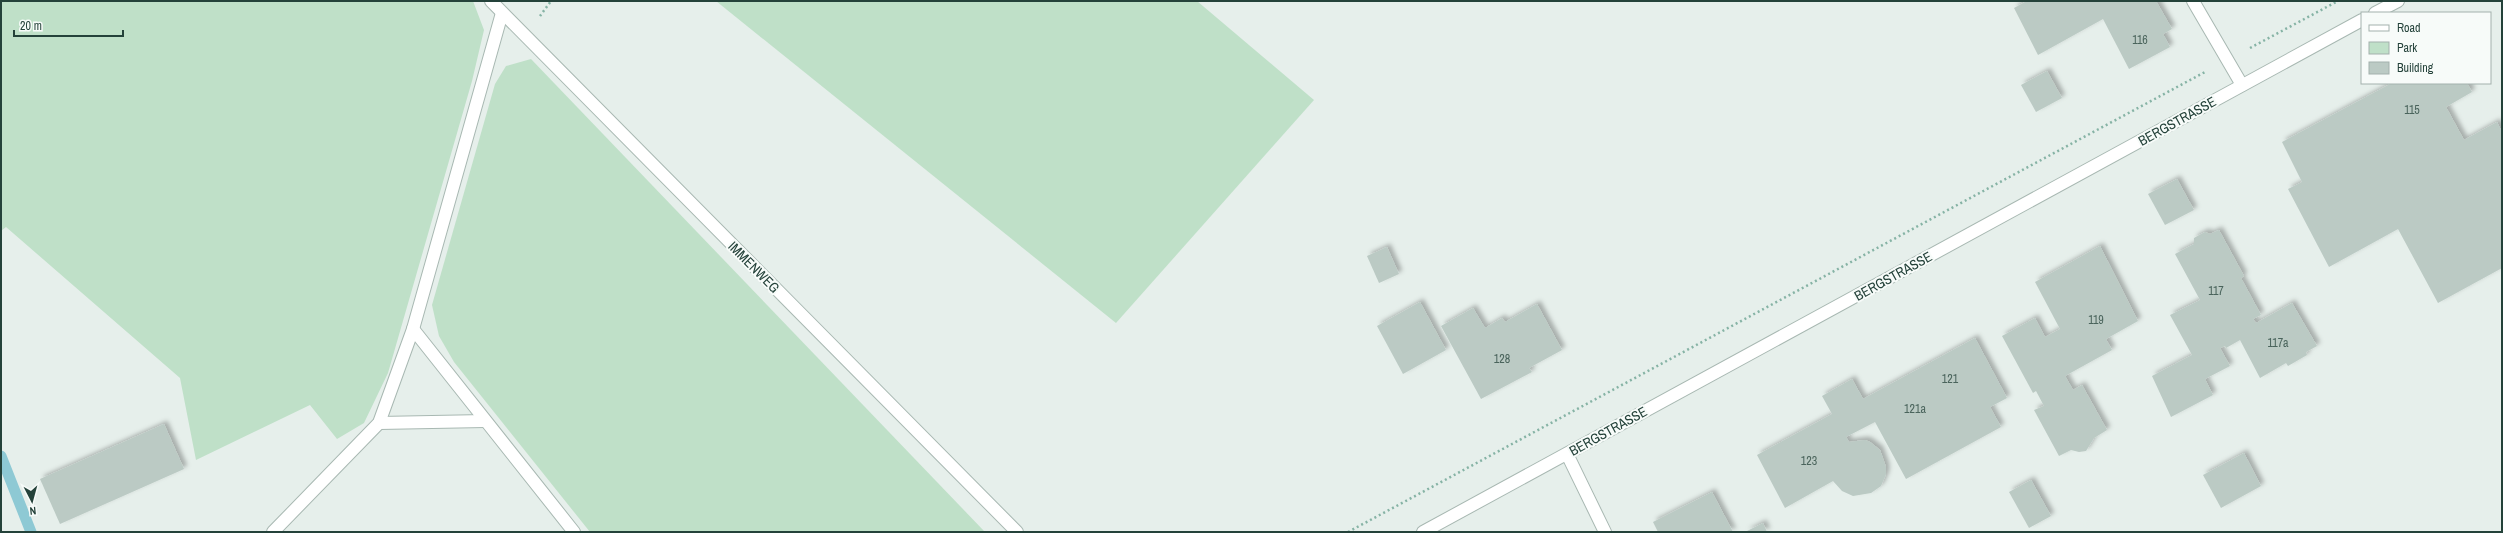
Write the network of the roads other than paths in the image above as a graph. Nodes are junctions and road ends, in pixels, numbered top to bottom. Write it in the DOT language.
graph roads {
  1 [pos="491,1"];
  2 [pos="2193,1"];
  3 [pos="2398,1"];
  4 [pos="2378,12"];
  5 [pos="502,13"];
  6 [pos="2361,21"];
  7 [pos="2242,86"];
  8 [pos="413,329"];
  9 [pos="485,421"];
  10 [pos="379,423"];
  11 [pos="1566,454"];
  12 [pos="273,532"];
  13 [pos="574,532"];
  14 [pos="1017,532"];
  15 [pos="1423,532"];
  16 [pos="1605,532"];
  1 -- 5 [label="street, IMMENWEG"];
  2 -- 7 [label="street"];
  3 -- 4 [label="street"];
  5 -- 8 [label="street"];
  5 -- 14 [label="street, IMMENWEG"];
  6 -- 7 [label="street, BERGSTRASSE"];
  7 -- 11 [label="street, BERGSTRASSE"];
  8 -- 9 [label="street"];
  8 -- 10 [label="street"];
  9 -- 10 [label="street"];
  9 -- 13 [label="street"];
  10 -- 12 [label="street"];
  11 -- 15 [label="street, BERGSTRASSE"];
  11 -- 16 [label="street"];
}
